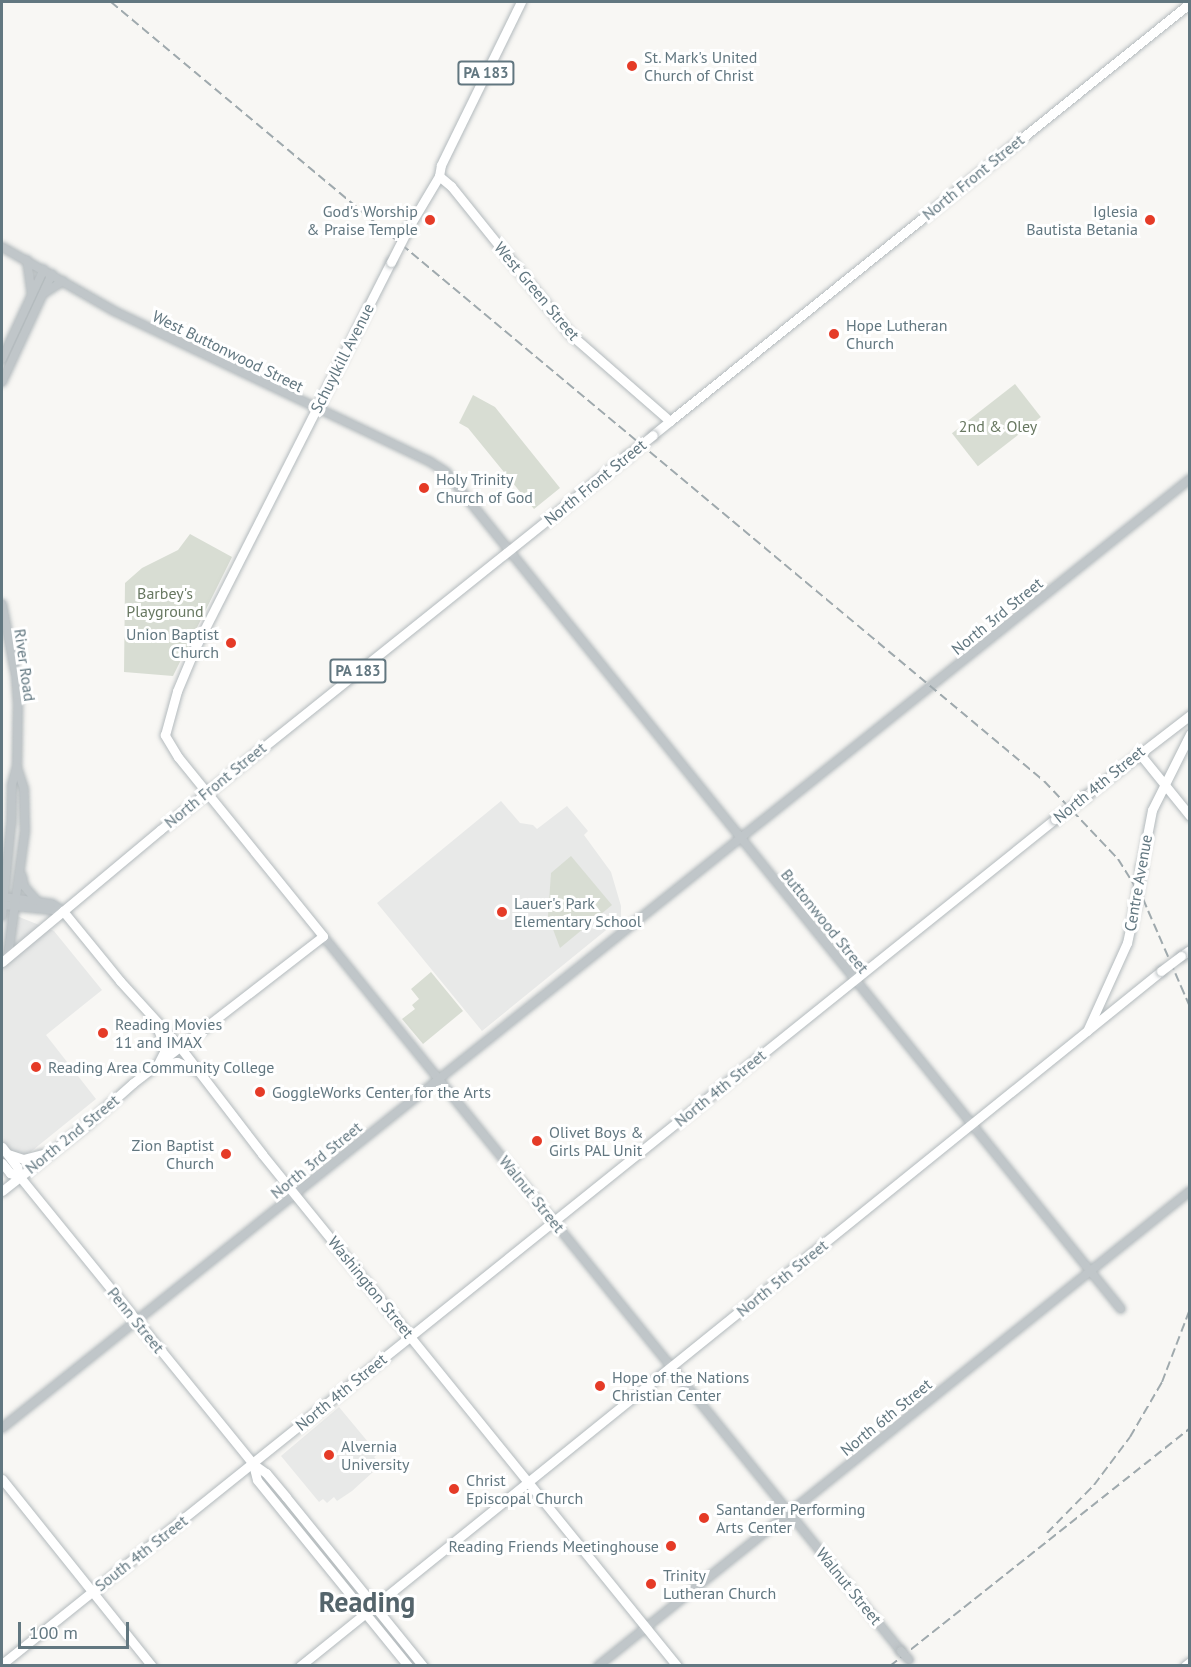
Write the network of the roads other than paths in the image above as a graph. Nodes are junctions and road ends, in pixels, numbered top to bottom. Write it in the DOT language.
graph roads {
  1 [pos="521,2"];
  2 [pos="1190,3"];
  3 [pos="439,176"];
  4 [pos="5,248"];
  5 [pos="27,260"];
  6 [pos="44,270"];
  7 [pos="52,274"];
  8 [pos="63,281"];
  9 [pos="32,294"];
  10 [pos="42,295"];
  11 [pos="2,359"];
  12 [pos="2,382"];
  13 [pos="316,409"];
  14 [pos="670,421"];
  15 [pos="1190,479"];
  16 [pos="509,550"];
  17 [pos="2,604"];
  18 [pos="1190,715"];
  19 [pos="169,718"];
  20 [pos="1190,734"];
  21 [pos="1138,753"];
  22 [pos="17,766"];
  23 [pos="1165,785"];
  24 [pos="206,792"];
  25 [pos="1190,816"];
  26 [pos="741,837"];
  27 [pos="21,870"];
  28 [pos="3,901"];
  29 [pos="38,902"];
  30 [pos="16,903"];
  31 [pos="63,911"];
  32 [pos="2,916"];
  33 [pos="323,936"];
  34 [pos="1190,950"];
  35 [pos="5,959"];
  36 [pos="855,980"];
  37 [pos="147,1012"];
  38 [pos="1086,1033"];
  39 [pos="180,1047"];
  40 [pos="156,1066"];
  41 [pos="439,1078"];
  42 [pos="206,1080"];
  43 [pos="972,1125"];
  44 [pos="4,1150"];
  45 [pos="51,1152"];
  46 [pos="2,1162"];
  47 [pos="20,1177"];
  48 [pos="2,1191"];
  49 [pos="1190,1191"];
  50 [pos="295,1194"];
  51 [pos="554,1220"];
  52 [pos="1089,1271"];
  53 [pos="1121,1309"];
  54 [pos="137,1321"];
  55 [pos="411,1336"];
  56 [pos="672,1366"];
  57 [pos="2,1428"];
  58 [pos="253,1464"];
  59 [pos="2,1479"];
  60 [pos="528,1481"];
  61 [pos="789,1512"];
  62 [pos="93,1591"];
  63 [pos="374,1606"];
  64 [pos="365,1612"];
  65 [pos="646,1627"];
  66 [pos="1190,1662"];
  67 [pos="911,1663"];
  68 [pos="2,1664"];
  69 [pos="152,1665"];
  70 [pos="300,1665"];
  71 [pos="408,1665"];
  72 [pos="423,1665"];
  73 [pos="598,1665"];
  74 [pos="677,1665"];
  75 [pos="1185,1665"];
  1 -- 3 [label="main road, Schuylkill Avenue / PA 183"];
  2 -- 14 [label="main road, North Front Street / PA 183"];
  3 -- 13 [label="main road, Schuylkill Avenue / PA 183, bridge"];
  3 -- 14 [label="main road, West Green Street"];
  4 -- 5 [label="street, West Buttonwood Street"];
  5 -- 6 [label="street, West Buttonwood Street"];
  5 -- 9 [label="street"];
  6 -- 7 [label="street, West Buttonwood Street"];
  6 -- 9 [label="street"];
  7 -- 8 [label="street, West Buttonwood Street"];
  7 -- 10 [label="street"];
  8 -- 10 [label="street"];
  8 -- 13 [label="street, West Buttonwood Street"];
  9 -- 11 [label="street"];
  10 -- 12 [label="street"];
  13 -- 16 [label="street, West Buttonwood Street"];
  13 -- 19 [label="main road, Schuylkill Avenue / PA 183"];
  14 -- 16 [label="main road, North Front Street / PA 183, bridge"];
  15 -- 26 [label="street, North 3rd Street"];
  16 -- 24 [label="main road, North Front Street / PA 183"];
  16 -- 26 [label="street, Buttonwood Street"];
  17 -- 22 [label="street, River Road"];
  18 -- 21 [label="main road, North 4th Street"];
  19 -- 24 [label="main road, Walnut Street / PA 183"];
  20 -- 23 [label="main road, Centre Avenue"];
  21 -- 23 [label="main road"];
  21 -- 36 [label="main road, North 4th Street, bridge"];
  22 -- 27 [label="street, River Road"];
  22 -- 28 [label="street, River Road"];
  23 -- 25 [label="main road"];
  23 -- 38 [label="main road, Centre Avenue, bridge"];
  24 -- 31 [label="main road, North Front Street / PA 183"];
  24 -- 33 [label="main road, Walnut Street / PA 183"];
  26 -- 36 [label="street, Buttonwood Street"];
  26 -- 41 [label="street, North 3rd Street"];
  27 -- 29 [label="street"];
  27 -- 30 [label="street, River Road"];
  28 -- 30 [label="street"];
  28 -- 32 [label="street, River Road"];
  29 -- 30 [label="street"];
  29 -- 31 [label="street"];
  30 -- 31 [label="street"];
  30 -- 35 [label="street, River Road"];
  31 -- 35 [label="main road, North Front Street"];
  31 -- 37 [label="main road, Washington Street"];
  33 -- 39 [label="main road, North 2nd Street"];
  33 -- 41 [label="street, Walnut Street"];
  34 -- 38 [label="main road, North 5th Street, bridge"];
  36 -- 43 [label="street, Buttonwood Street"];
  36 -- 51 [label="main road, North 4th Street"];
  37 -- 39 [label="main road, Washington Street"];
  37 -- 40 [label="main road"];
  38 -- 43 [label="main road, North 5th Street"];
  39 -- 40 [label="main road, North 2nd Street"];
  39 -- 42 [label="main road, Washington Street"];
  40 -- 42 [label="main road"];
  40 -- 45 [label="main road, North 2nd Street"];
  41 -- 50 [label="street, North 3rd Street"];
  41 -- 51 [label="street, Walnut Street"];
  42 -- 50 [label="main road, Washington Street"];
  43 -- 52 [label="street, Buttonwood Street"];
  43 -- 56 [label="main road, North 5th Street"];
  44 -- 45 [label="main road"];
  44 -- 47 [label="main road"];
  45 -- 47 [label="main road, North 2nd Street"];
  46 -- 47 [label="main road"];
  47 -- 48 [label="main road, North 2nd Street"];
  47 -- 54 [label="main road, Penn Street"];
  49 -- 52 [label="street, North 6th Street"];
  50 -- 54 [label="street, North 3rd Street"];
  50 -- 55 [label="main road, Washington Street"];
  51 -- 55 [label="main road, North 4th Street"];
  51 -- 56 [label="street, Walnut Street"];
  52 -- 53 [label="street, Buttonwood Street"];
  52 -- 61 [label="street, North 6th Street"];
  54 -- 57 [label="street, North 3rd Street"];
  54 -- 58 [label="main road, Penn Street"];
  55 -- 58 [label="main road, North 4th Street"];
  55 -- 60 [label="main road, Washington Street"];
  56 -- 60 [label="main road, North 5th Street"];
  56 -- 61 [label="street, Walnut Street"];
  58 -- 62 [label="main road, South 4th Street"];
  58 -- 63 [label="main road, Penn Street"];
  58 -- 64 [label="main road, Penn Street"];
  59 -- 62 [label="main road"];
  60 -- 63 [label="main road, North 5th Street"];
  60 -- 65 [label="main road, Washington Street"];
  61 -- 65 [label="street, North 6th Street"];
  61 -- 67 [label="street, Walnut Street, bridge"];
  62 -- 68 [label="main road, South 4th Street"];
  62 -- 69 [label="main road"];
  63 -- 64 [label="main road, North 5th Street"];
  63 -- 72 [label="main road, Penn Street"];
  64 -- 70 [label="main road, North 5th Street"];
  64 -- 71 [label="main road, Penn Street"];
  65 -- 73 [label="street, North 6th Street"];
  65 -- 74 [label="main road, Washington Street"];
  66 -- 75 [label="main road"];
}
